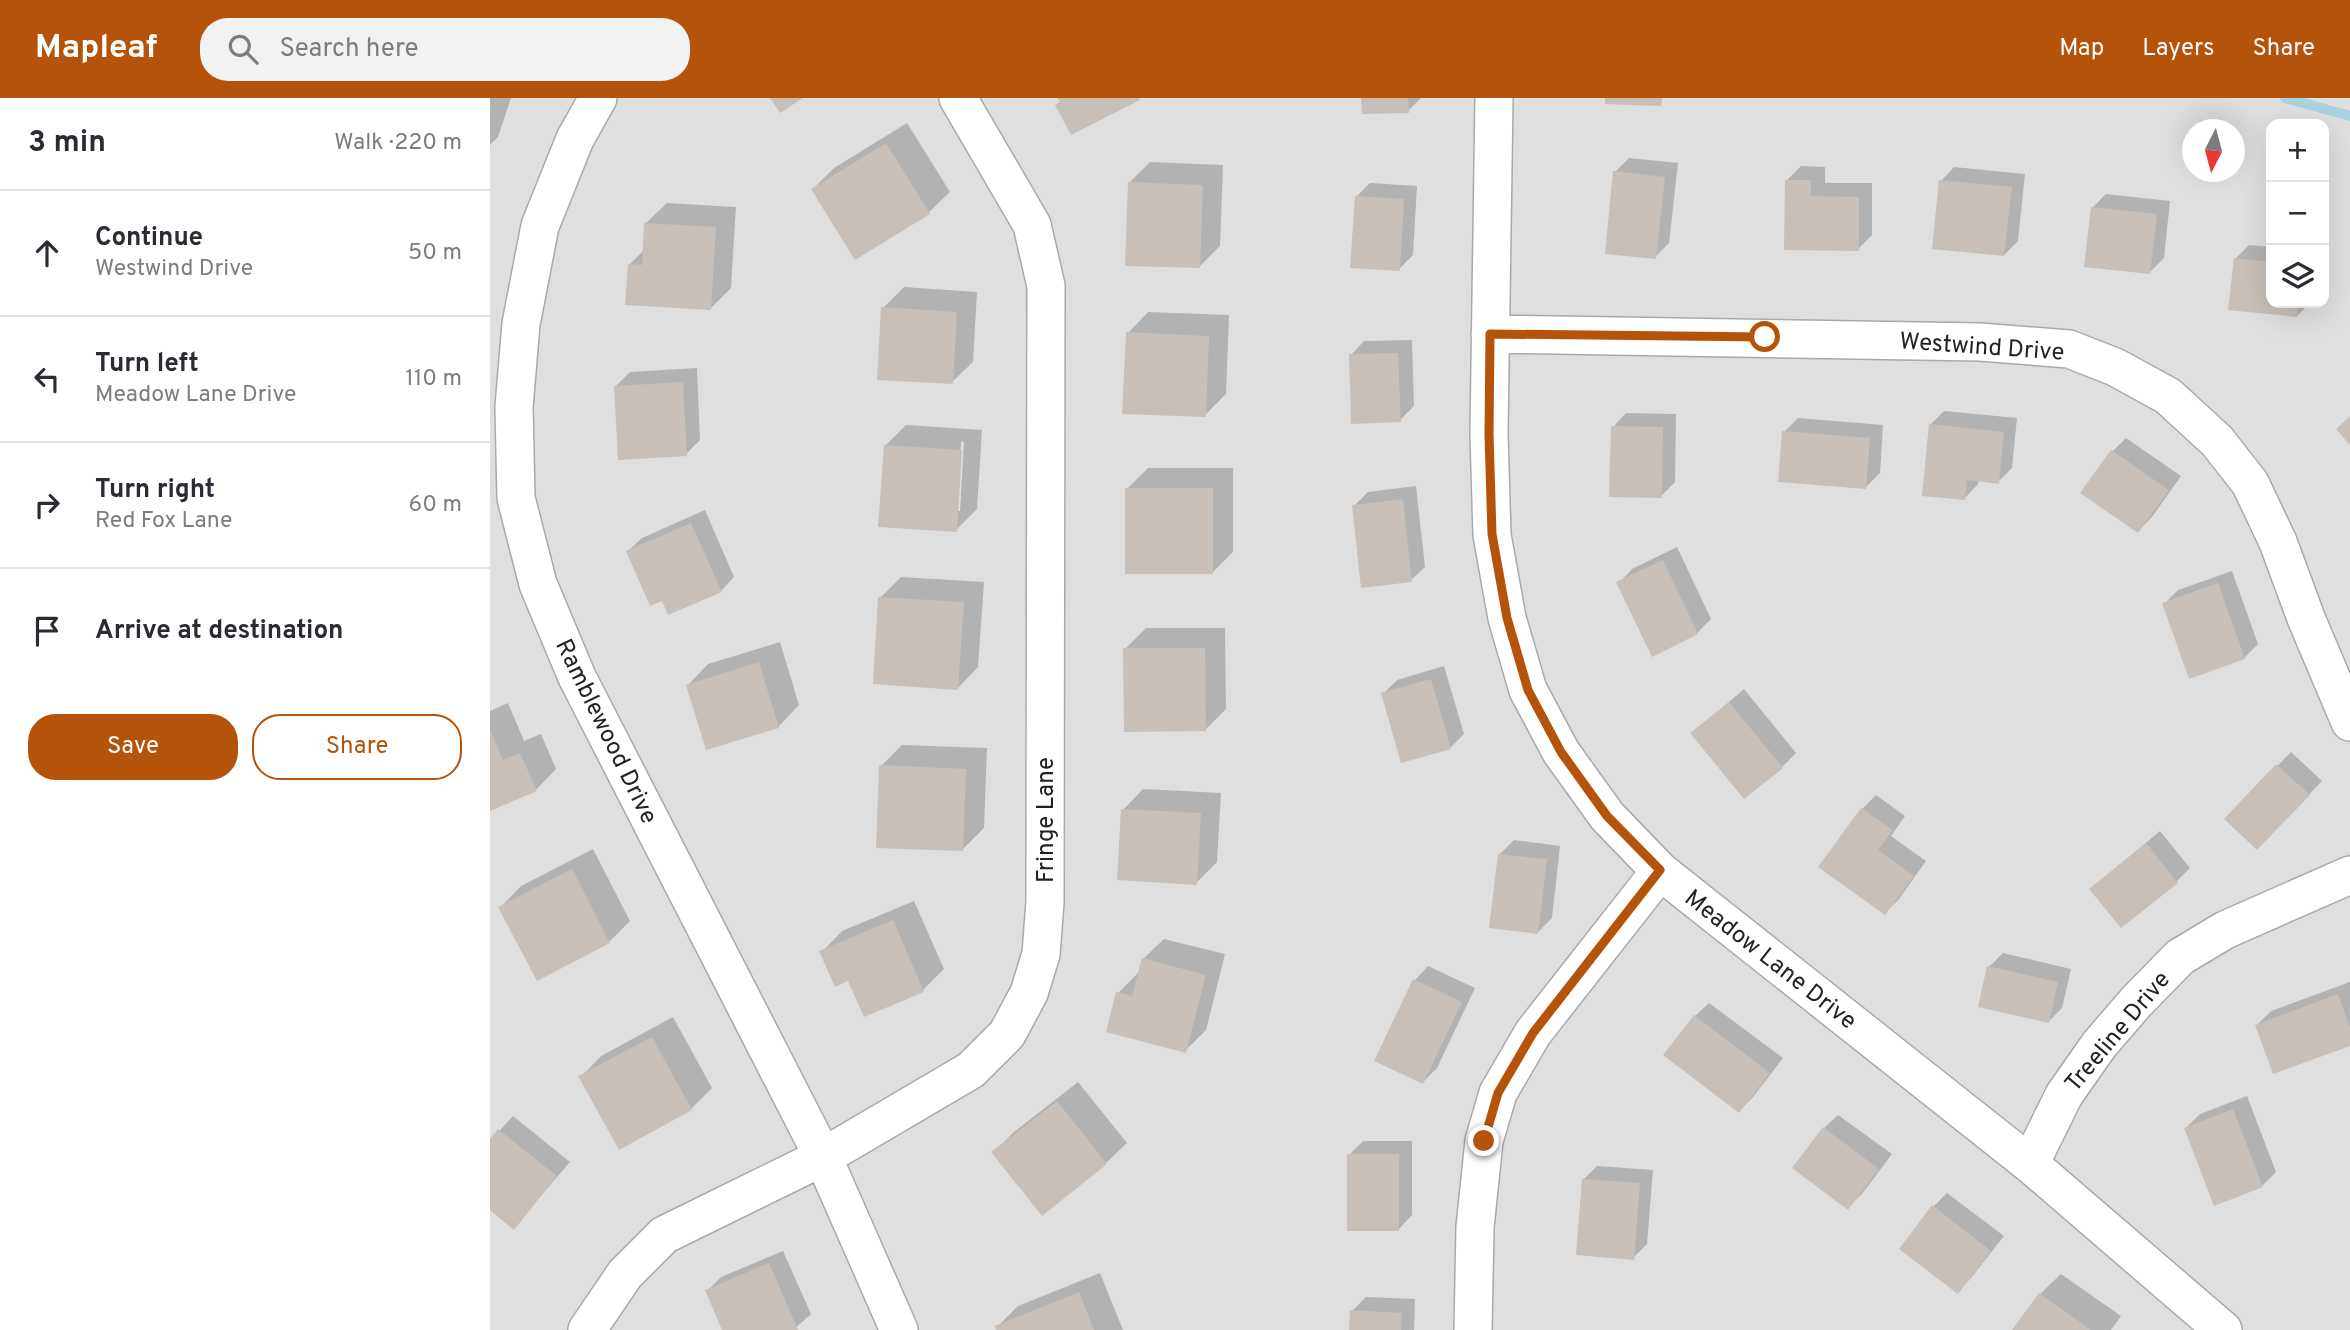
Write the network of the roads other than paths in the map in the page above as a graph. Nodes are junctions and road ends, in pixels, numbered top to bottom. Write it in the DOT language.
graph roads {
  1 [pos="598,98"];
  2 [pos="958,98"];
  3 [pos="1494,98"];
  4 [pos="1490,334"];
  5 [pos="2350,722"];
  6 [pos="1660,870"];
  7 [pos="2350,875"];
  8 [pos="822,1157"];
  9 [pos="2030,1164"];
  10 [pos="587,1330"];
  11 [pos="899,1330"];
  12 [pos="1473,1330"];
  13 [pos="2223,1330"];
  1 -- 8 [label="street, Ramblewood Drive"];
  2 -- 8 [label="street, Fringe Lane"];
  3 -- 4 [label="street, Meadow Lane Drive"];
  4 -- 5 [label="street, Westwind Drive"];
  4 -- 6 [label="street, Meadow Lane Drive"];
  6 -- 9 [label="street, Meadow Lane Drive"];
  6 -- 12 [label="street"];
  7 -- 9 [label="street, Treeline Drive"];
  8 -- 10 [label="street, Fringe Lane"];
  8 -- 11 [label="street, Ramblewood Drive"];
  9 -- 13 [label="street, Meadow Lane Drive"];
}
